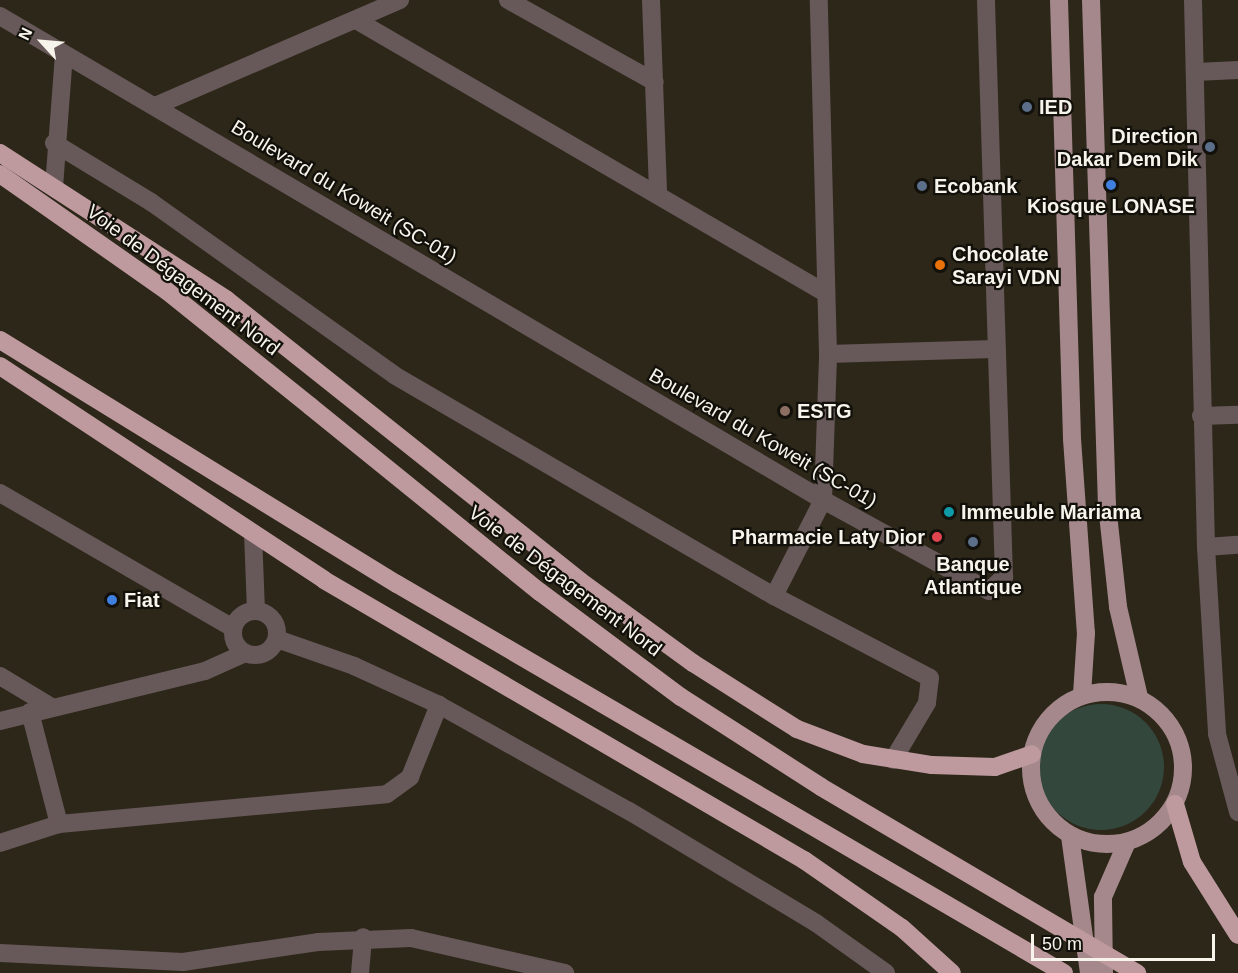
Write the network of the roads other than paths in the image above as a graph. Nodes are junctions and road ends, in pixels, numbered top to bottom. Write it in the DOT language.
graph roads {
  1 [pos="400,0"];
  2 [pos="508,0"];
  3 [pos="651,0"];
  4 [pos="819,0"];
  5 [pos="986,0"];
  6 [pos="1059,0"];
  7 [pos="1091,0"];
  8 [pos="1193,0"];
  9 [pos="0,16"];
  10 [pos="356,20"];
  11 [pos="64,54"];
  12 [pos="1238,70"];
  13 [pos="1196,72"];
  14 [pos="655,82"];
  15 [pos="155,106"];
  16 [pos="54,143"];
  17 [pos="0,153"];
  18 [pos="0,174"];
  19 [pos="54,187"];
  20 [pos="658,194"];
  21 [pos="822,291"];
  22 [pos="0,340"];
  23 [pos="994,349"];
  24 [pos="828,354"];
  25 [pos="0,366"];
  26 [pos="1238,415"];
  27 [pos="1201,416"];
  28 [pos="0,493"];
  29 [pos="823,500"];
  30 [pos="253,533"];
  31 [pos="1238,545"];
  32 [pos="1206,547"];
  33 [pos="774,596"];
  34 [pos="256,611"];
  35 [pos="233,627"];
  36 [pos="277,639"];
  37 [pos="245,653"];
  38 [pos="0,676"];
  39 [pos="1082,695"];
  40 [pos="1139,697"];
  41 [pos="439,705"];
  42 [pos="50,706"];
  43 [pos="30,712"];
  44 [pos="0,721"];
  45 [pos="1032,754"];
  46 [pos="893,760"];
  47 [pos="1174,804"];
  48 [pos="1238,812"];
  49 [pos="59,824"];
  50 [pos="1070,836"];
  51 [pos="1127,842"];
  52 [pos="0,843"];
  53 [pos="1238,935"];
  54 [pos="363,937"];
  55 [pos="0,953"];
  56 [pos="157,966"];
  57 [pos="559,972"];
  58 [pos="360,973"];
  59 [pos="886,973"];
  60 [pos="952,973"];
  61 [pos="1064,973"];
  62 [pos="1089,973"];
  63 [pos="1104,973"];
  64 [pos="1137,973"];
  1 -- 10 [label="street"];
  2 -- 14 [label="street"];
  3 -- 14 [label="street"];
  4 -- 21 [label="street"];
  5 -- 23 [label="street, Boulevard du Koweit (SC-01)"];
  6 -- 39 [label="main road"];
  7 -- 40 [label="main road"];
  8 -- 13 [label="street"];
  9 -- 11 [label="street, Boulevard du Koweit (SC-01)"];
  10 -- 15 [label="street"];
  10 -- 20 [label="street"];
  11 -- 15 [label="street, Boulevard du Koweit (SC-01)"];
  11 -- 16 [label="street"];
  12 -- 13 [label="street"];
  13 -- 27 [label="street"];
  14 -- 20 [label="street"];
  15 -- 29 [label="street, Boulevard du Koweit (SC-01)"];
  16 -- 19 [label="street"];
  16 -- 33 [label="street"];
  17 -- 19 [label="highway"];
  18 -- 64 [label="highway, Voie de Dégagement Nord, bridge"];
  19 -- 46 [label="highway"];
  20 -- 21 [label="street"];
  21 -- 24 [label="street"];
  22 -- 61 [label="highway"];
  23 -- 24 [label="street"];
  23 -- 29 [label="street, Boulevard du Koweit (SC-01)"];
  24 -- 29 [label="street"];
  25 -- 30 [label="highway"];
  26 -- 27 [label="street"];
  27 -- 32 [label="street"];
  28 -- 35 [label="street"];
  29 -- 33 [label="street"];
  30 -- 34 [label="street"];
  30 -- 60 [label="highway"];
  31 -- 32 [label="street"];
  32 -- 48 [label="street"];
  33 -- 46 [label="street"];
  34 -- 35 [label="street"];
  34 -- 36 [label="street"];
  35 -- 37 [label="street"];
  36 -- 37 [label="street"];
  36 -- 41 [label="street"];
  37 -- 42 [label="street"];
  38 -- 42 [label="street"];
  39 -- 40 [label="main road"];
  39 -- 45 [label="main road"];
  40 -- 47 [label="main road"];
  41 -- 49 [label="street"];
  41 -- 59 [label="street"];
  42 -- 43 [label="street"];
  43 -- 44 [label="street"];
  43 -- 49 [label="street"];
  45 -- 46 [label="highway"];
  45 -- 50 [label="main road"];
  47 -- 51 [label="main road"];
  47 -- 53 [label="highway"];
  49 -- 52 [label="street"];
  50 -- 51 [label="main road"];
  50 -- 62 [label="main road"];
  51 -- 63 [label="main road"];
  54 -- 56 [label="street"];
  54 -- 57 [label="street"];
  54 -- 58 [label="street"];
  55 -- 56 [label="street"];
}
